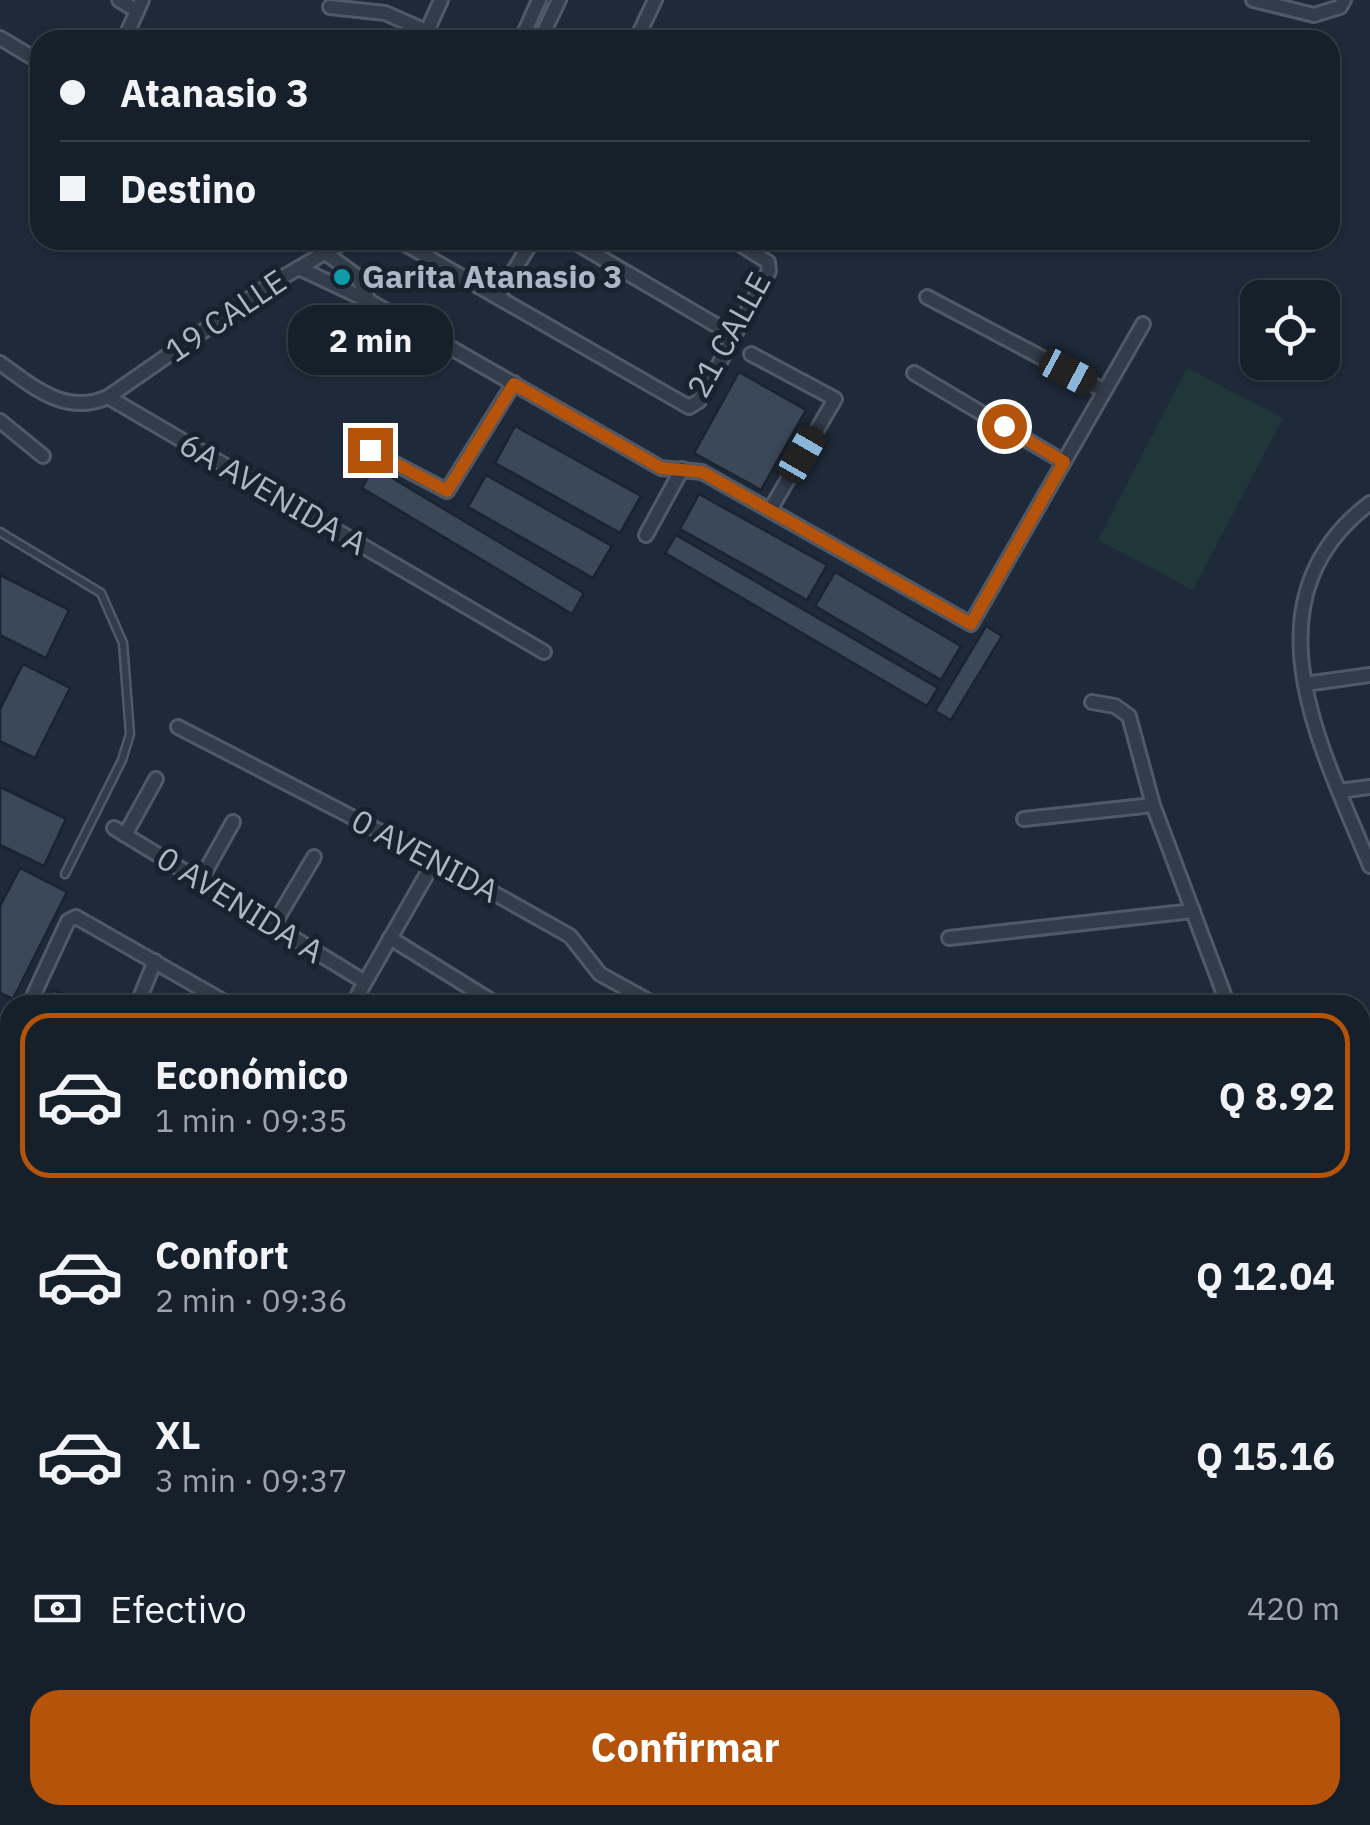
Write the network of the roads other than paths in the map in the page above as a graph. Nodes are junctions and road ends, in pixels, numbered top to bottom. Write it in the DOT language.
graph roads {
  1 [pos="118,0"];
  2 [pos="440,0"];
  3 [pos="539,0"];
  4 [pos="559,0"];
  5 [pos="655,0"];
  6 [pos="1253,0"];
  7 [pos="1344,0"];
  8 [pos="139,5"];
  9 [pos="330,7"];
  10 [pos="128,30"];
  11 [pos="415,30"];
  12 [pos="426,30"];
  13 [pos="526,30"];
  14 [pos="545,30"];
  15 [pos="641,30"];
  16 [pos="0,38"];
  17 [pos="30,56"];
  18 [pos="328,250"];
  19 [pos="416,250"];
  20 [pos="527,250"];
  21 [pos="588,250"];
  22 [pos="751,250"];
  23 [pos="324,252"];
  24 [pos="299,268"];
  25 [pos="498,296"];
  26 [pos="927,297"];
  27 [pos="369,302"];
  28 [pos="1143,324"];
  29 [pos="733,335"];
  30 [pos="752,354"];
  31 [pos="0,363"];
  32 [pos="914,373"];
  33 [pos="514,384"];
  34 [pos="1103,390"];
  35 [pos="108,396"];
  36 [pos="0,421"];
  37 [pos="370,450"];
  38 [pos="43,456"];
  39 [pos="1064,462"];
  40 [pos="682,469"];
  41 [pos="1370,503"];
  42 [pos="770,510"];
  43 [pos="0,532"];
  44 [pos="646,535"];
  45 [pos="544,652"];
  46 [pos="1370,675"];
  47 [pos="1305,684"];
  48 [pos="1092,702"];
  49 [pos="178,727"];
  50 [pos="156,780"];
  51 [pos="1370,787"];
  52 [pos="1340,791"];
  53 [pos="1153,805"];
  54 [pos="1024,819"];
  55 [pos="233,822"];
  56 [pos="314,857"];
  57 [pos="434,860"];
  58 [pos="1370,866"];
  59 [pos="65,874"];
  60 [pos="200,881"];
  61 [pos="1193,911"];
  62 [pos="274,926"];
  63 [pos="390,938"];
  64 [pos="950,938"];
  65 [pos="155,961"];
  66 [pos="365,982"];
  67 [pos="34,995"];
  68 [pos="141,995"];
  69 [pos="213,995"];
  70 [pos="358,995"];
  71 [pos="482,995"];
  72 [pos="638,995"];
  73 [pos="1224,995"];
  1 -- 8 [label="street"];
  2 -- 12 [label="street"];
  3 -- 13 [label="street"];
  4 -- 14 [label="street"];
  5 -- 15 [label="street"];
  6 -- 7 [label="street"];
  8 -- 10 [label="street"];
  9 -- 11 [label="street"];
  16 -- 17 [label="street"];
  18 -- 23 [label="street, 19 CALLE"];
  19 -- 25 [label="street"];
  20 -- 25 [label="street"];
  21 -- 29 [label="street"];
  22 -- 29 [label="street, 21 CALLE"];
  23 -- 24 [label="street, 19 CALLE"];
  23 -- 27 [label="street"];
  24 -- 27 [label="street"];
  24 -- 35 [label="street, 19 CALLE"];
  25 -- 29 [label="street, 21 CALLE"];
  26 -- 34 [label="street"];
  27 -- 33 [label="street"];
  28 -- 34 [label="street"];
  30 -- 42 [label="street"];
  31 -- 35 [label="street"];
  32 -- 39 [label="street"];
  33 -- 37 [label="street"];
  33 -- 40 [label="street"];
  34 -- 39 [label="street"];
  35 -- 45 [label="street, 6A AVENIDA A"];
  36 -- 38 [label="street"];
  39 -- 42 [label="street"];
  40 -- 42 [label="street"];
  40 -- 44 [label="street"];
  41 -- 47 [label="street"];
  43 -- 59 [label="lane"];
  46 -- 47 [label="street"];
  47 -- 52 [label="street"];
  48 -- 53 [label="street"];
  49 -- 57 [label="street, 0 AVENIDA"];
  50 -- 60 [label="street, 0 AVENIDA A"];
  51 -- 52 [label="street"];
  52 -- 58 [label="street"];
  53 -- 54 [label="street"];
  53 -- 61 [label="street"];
  55 -- 60 [label="street"];
  56 -- 62 [label="street"];
  57 -- 63 [label="street"];
  57 -- 72 [label="street, 0 AVENIDA"];
  60 -- 62 [label="street, 0 AVENIDA A"];
  61 -- 64 [label="street"];
  61 -- 73 [label="street"];
  62 -- 66 [label="street, 0 AVENIDA A"];
  63 -- 66 [label="street"];
  63 -- 71 [label="street"];
  65 -- 67 [label="street"];
  65 -- 68 [label="street"];
  65 -- 69 [label="street"];
  66 -- 70 [label="street"];
}
